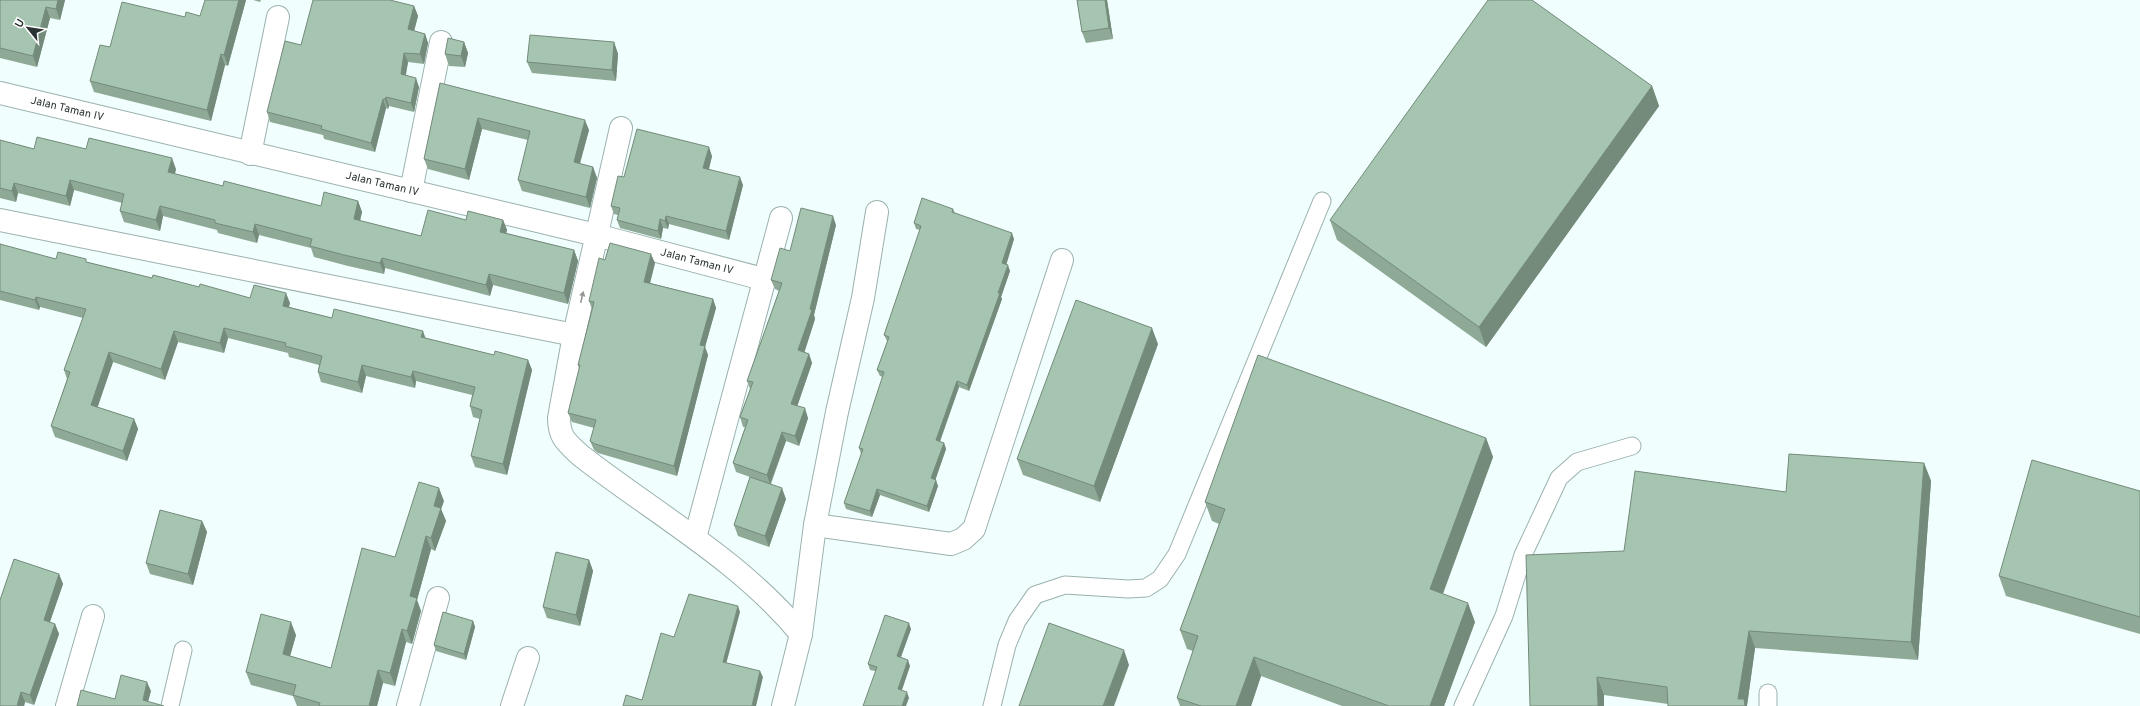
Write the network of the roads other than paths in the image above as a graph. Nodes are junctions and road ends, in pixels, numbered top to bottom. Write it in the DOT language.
graph roads {
  1 [pos="278,17"];
  2 [pos="441,42"];
  3 [pos="0,93"];
  4 [pos="621,128"];
  5 [pos="250,154"];
  6 [pos="411,191"];
  7 [pos="1322,201"];
  8 [pos="877,212"];
  9 [pos="780,218"];
  10 [pos="0,220"];
  11 [pos="596,234"];
  12 [pos="1062,260"];
  13 [pos="763,279"];
  14 [pos="574,335"];
  15 [pos="1632,446"];
  16 [pos="816,525"];
  17 [pos="695,538"];
  18 [pos="438,598"];
  19 [pos="93,616"];
  20 [pos="801,634"];
  21 [pos="183,650"];
  22 [pos="528,658"];
  23 [pos="67,706"];
  24 [pos="170,706"];
  25 [pos="408,706"];
  26 [pos="512,706"];
  27 [pos="783,706"];
  28 [pos="992,706"];
  29 [pos="1463,706"];
  1 -- 5 [label="street"];
  2 -- 6 [label="street"];
  3 -- 5 [label="street, Jalan Taman IV"];
  4 -- 11 [label="street"];
  5 -- 6 [label="street, Jalan Taman IV"];
  6 -- 11 [label="street, Jalan Taman IV"];
  7 -- 28 [label="lane"];
  8 -- 16 [label="street"];
  9 -- 13 [label="street"];
  10 -- 14 [label="street"];
  11 -- 13 [label="street, Jalan Taman IV"];
  14 -- 11 [label="street, one-way"];
  12 -- 16 [label="street"];
  13 -- 17 [label="street"];
  14 -- 17 [label="street"];
  15 -- 29 [label="lane"];
  16 -- 20 [label="street"];
  17 -- 20 [label="street"];
  18 -- 25 [label="street"];
  19 -- 23 [label="street"];
  20 -- 27 [label="street"];
  21 -- 24 [label="lane"];
  22 -- 26 [label="street"];
}
